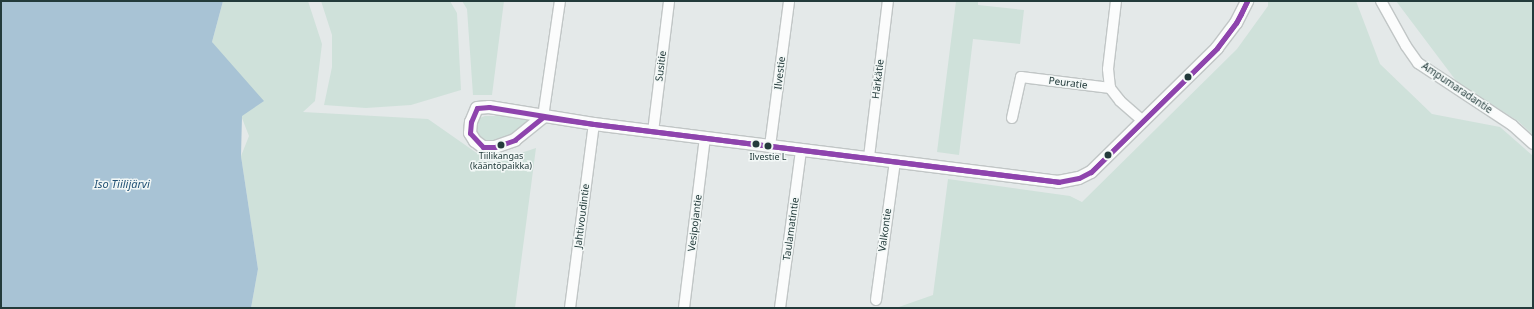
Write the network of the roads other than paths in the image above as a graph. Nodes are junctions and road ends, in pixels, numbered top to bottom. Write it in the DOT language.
graph roads {
  1 [pos="560,1"];
  2 [pos="669,1"];
  3 [pos="789,1"];
  4 [pos="888,1"];
  5 [pos="1116,1"];
  6 [pos="1247,1"];
  7 [pos="1381,1"];
  8 [pos="1110,88"];
  9 [pos="543,116"];
  10 [pos="1012,118"];
  11 [pos="1143,121"];
  12 [pos="594,124"];
  13 [pos="653,132"];
  14 [pos="706,138"];
  15 [pos="1533,144"];
  16 [pos="770,146"];
  17 [pos="801,150"];
  18 [pos="869,157"];
  19 [pos="895,161"];
  20 [pos="876,300"];
  21 [pos="570,308"];
  22 [pos="684,308"];
  23 [pos="780,308"];
  1 -- 9 [label="street"];
  2 -- 13 [label="street, Susitie"];
  3 -- 16 [label="street, Ilvestie"];
  4 -- 18 [label="street, Härkätie"];
  5 -- 8 [label="street"];
  6 -- 11 [label="street"];
  7 -- 15 [label="street, Ampumaradantie"];
  8 -- 10 [label="street, Peuratie"];
  8 -- 11 [label="street"];
  9 -- 9 [label="street"];
  9 -- 12 [label="street"];
  11 -- 19 [label="street"];
  12 -- 13 [label="street"];
  12 -- 21 [label="street, Jahtivoudintie"];
  13 -- 14 [label="street"];
  14 -- 16 [label="street"];
  14 -- 22 [label="street, Vesipojantie"];
  16 -- 17 [label="street"];
  17 -- 18 [label="street"];
  17 -- 23 [label="street, Taulamatintie"];
  18 -- 19 [label="street"];
  19 -- 20 [label="street, Valkontie"];
}
